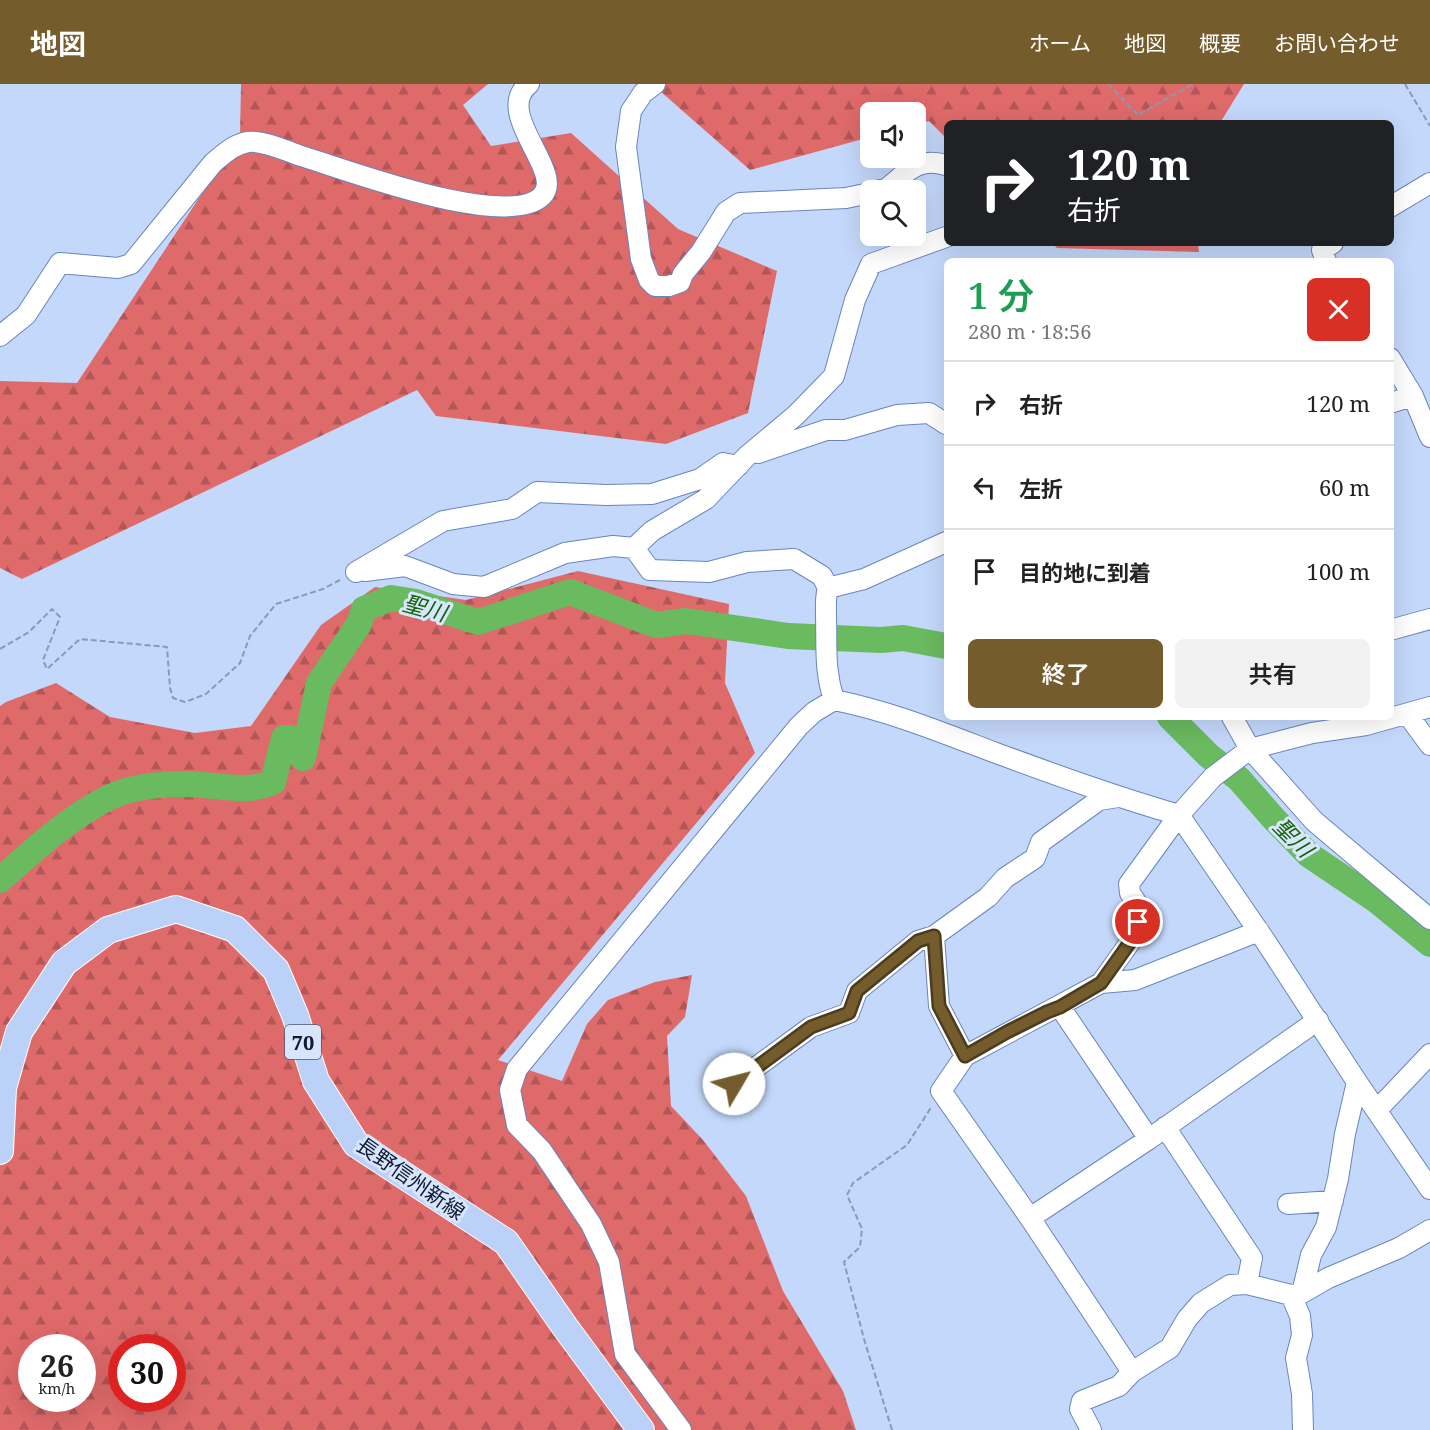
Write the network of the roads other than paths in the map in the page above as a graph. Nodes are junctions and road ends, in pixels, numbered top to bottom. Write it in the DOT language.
graph roads {
  1 [pos="529,84"];
  2 [pos="655,84"];
  3 [pos="944,164"];
  4 [pos="898,180"];
  5 [pos="1430,183"];
  6 [pos="860,195"];
  7 [pos="1394,205"];
  8 [pos="944,238"];
  9 [pos="1328,246"];
  10 [pos="1325,258"];
  11 [pos="0,336"];
  12 [pos="1394,365"];
  13 [pos="1413,396"];
  14 [pos="1394,402"];
  15 [pos="944,423"];
  16 [pos="1430,437"];
  17 [pos="742,461"];
  18 [pos="944,543"];
  19 [pos="634,548"];
  20 [pos="828,588"];
  21 [pos="1430,620"];
  22 [pos="1394,629"];
  23 [pos="834,700"];
  24 [pos="1430,707"];
  25 [pos="1408,715"];
  26 [pos="1394,718"];
  27 [pos="1233,720"];
  28 [pos="1387,720"];
  29 [pos="1430,745"];
  30 [pos="1244,752"];
  31 [pos="1119,797"];
  32 [pos="1179,815"];
  33 [pos="1430,919"];
  34 [pos="1258,931"];
  35 [pos="934,936"];
  36 [pos="1101,983"];
  37 [pos="1060,1007"];
  38 [pos="1318,1020"];
  39 [pos="1430,1054"];
  40 [pos="965,1056"];
  41 [pos="1357,1082"];
  42 [pos="734,1084"];
  43 [pos="1377,1110"];
  44 [pos="1165,1127"];
  45 [pos="1149,1139"];
  46 [pos="0,1151"];
  47 [pos="1430,1189"];
  48 [pos="1333,1202"];
  49 [pos="1288,1204"];
  50 [pos="1030,1218"];
  51 [pos="1430,1230"];
  52 [pos="1247,1284"];
  53 [pos="1296,1294"];
  54 [pos="1132,1372"];
  55 [pos="641,1430"];
  56 [pos="681,1430"];
  57 [pos="1091,1430"];
  58 [pos="1303,1430"];
  1 -- 11 [label="street"];
  2 -- 6 [label="street"];
  3 -- 4 [label="street"];
  5 -- 7 [label="street"];
  8 -- 17 [label="street"];
  9 -- 10 [label="street"];
  12 -- 13 [label="street"];
  13 -- 14 [label="street"];
  13 -- 16 [label="street"];
  15 -- 17 [label="street"];
  17 -- 19 [label="street"];
  17 -- 19 [label="street"];
  18 -- 20 [label="street"];
  19 -- 20 [label="street"];
  20 -- 23 [label="street"];
  21 -- 22 [label="street"];
  23 -- 31 [label="street"];
  23 -- 56 [label="street"];
  24 -- 25 [label="street"];
  25 -- 26 [label="street"];
  25 -- 29 [label="street"];
  27 -- 30 [label="street"];
  28 -- 30 [label="street"];
  30 -- 32 [label="street"];
  30 -- 33 [label="street"];
  31 -- 32 [label="street"];
  31 -- 35 [label="street"];
  32 -- 34 [label="street"];
  32 -- 36 [label="street"];
  34 -- 36 [label="street"];
  34 -- 38 [label="street"];
  35 -- 40 [label="street"];
  35 -- 42 [label="street"];
  36 -- 37 [label="street"];
  37 -- 40 [label="street"];
  37 -- 45 [label="street"];
  38 -- 41 [label="street"];
  38 -- 44 [label="street"];
  39 -- 43 [label="street"];
  40 -- 50 [label="street"];
  41 -- 43 [label="street"];
  41 -- 48 [label="street"];
  43 -- 47 [label="street"];
  44 -- 45 [label="street"];
  44 -- 52 [label="street"];
  45 -- 50 [label="street"];
  46 -- 55 [label="main road, 長野信州新線 / 70"];
  48 -- 49 [label="street"];
  48 -- 53 [label="street"];
  50 -- 54 [label="street"];
  51 -- 53 [label="street"];
  52 -- 53 [label="street"];
  52 -- 54 [label="street"];
  53 -- 58 [label="street"];
  54 -- 57 [label="street"];
}
